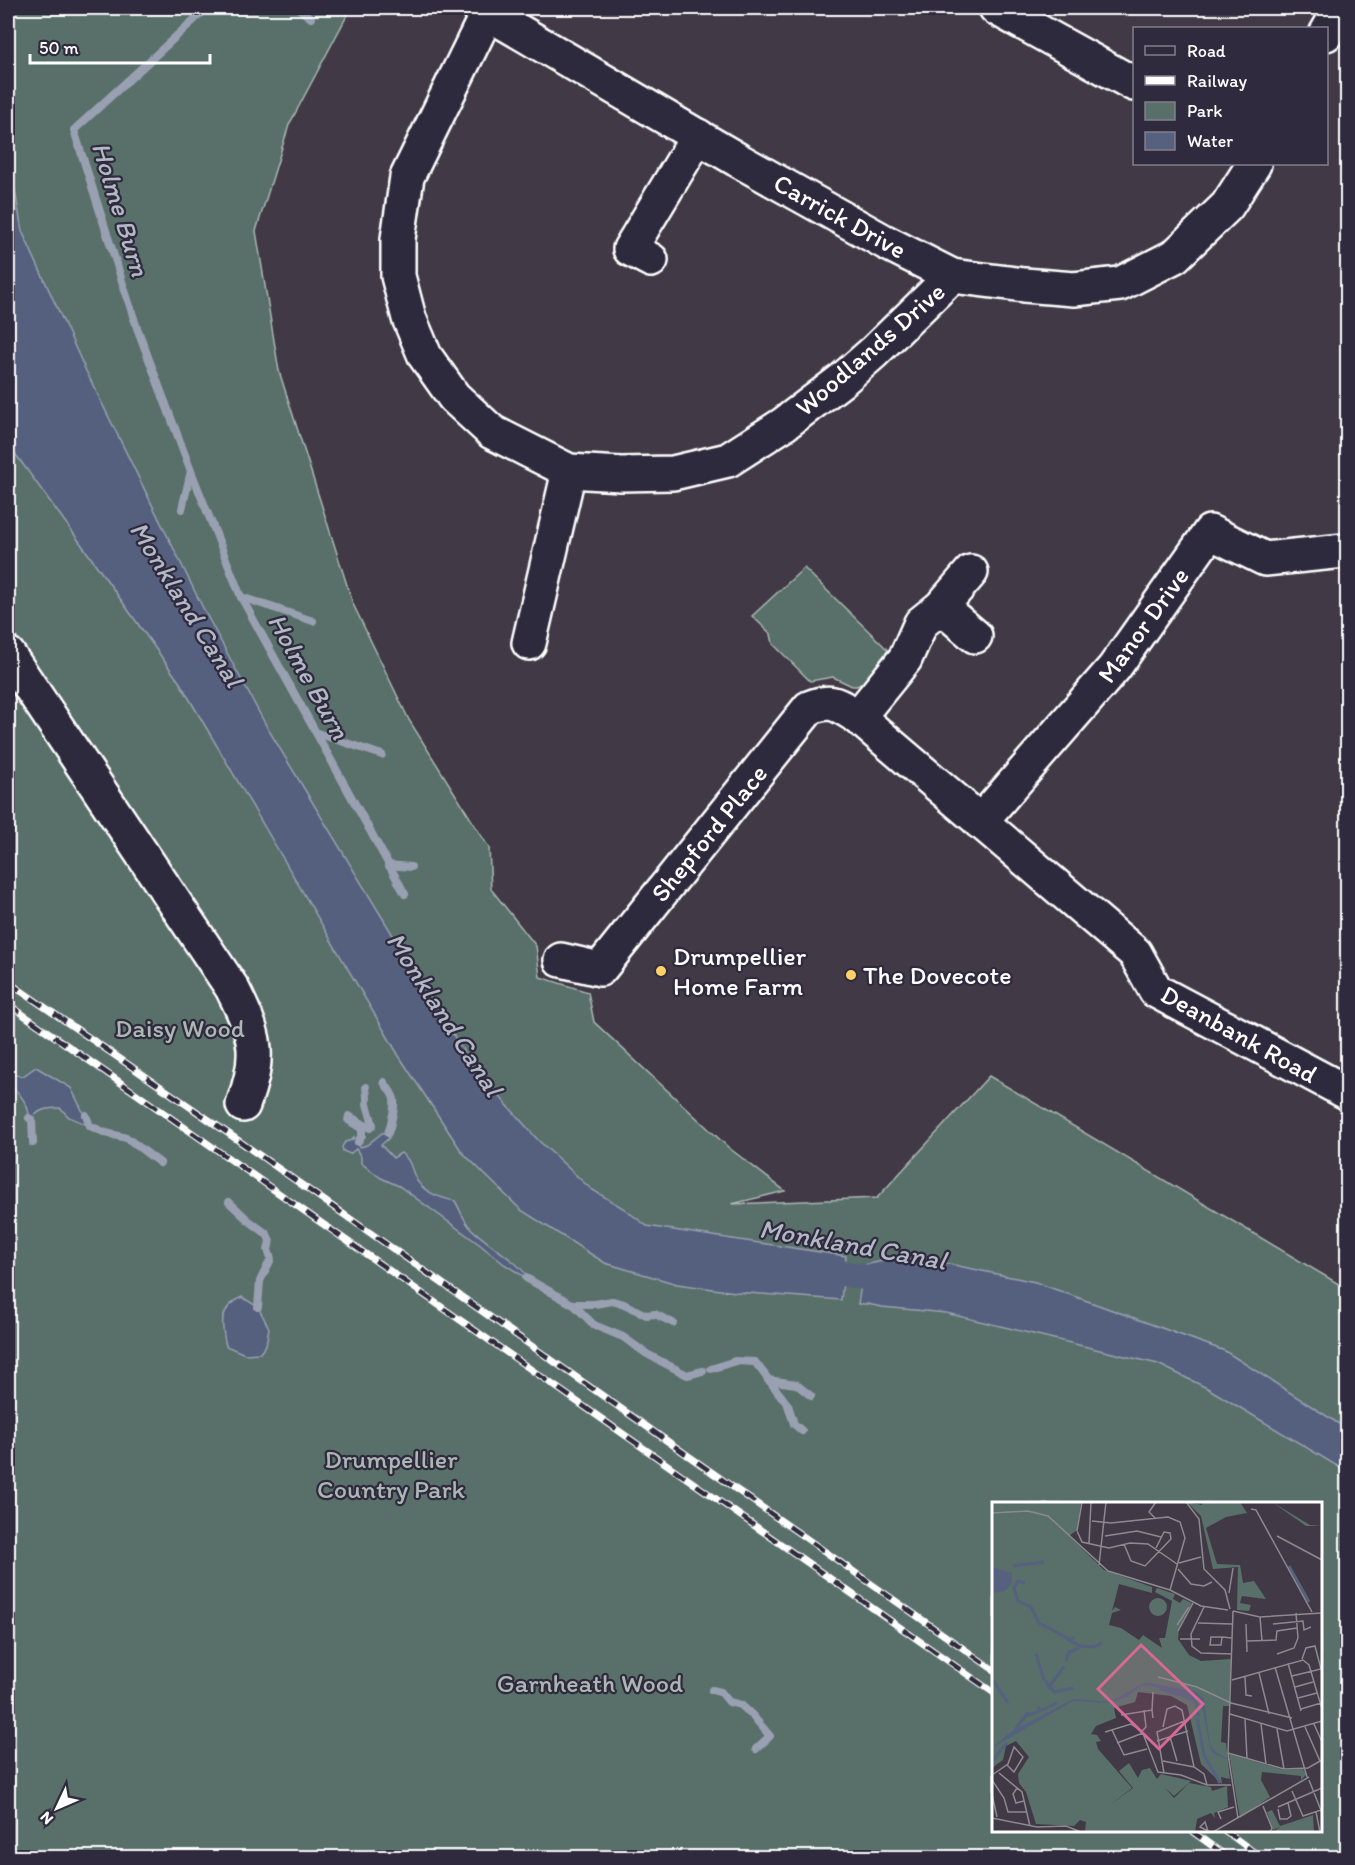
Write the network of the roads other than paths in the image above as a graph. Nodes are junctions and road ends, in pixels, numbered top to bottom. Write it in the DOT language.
graph roads {
  1 [pos="1341,8"];
  2 [pos="1000,9"];
  3 [pos="488,10"];
  4 [pos="1328,31"];
  5 [pos="1133,83"];
  6 [pos="698,136"];
  7 [pos="1253,165"];
  8 [pos="631,249"];
  9 [pos="952,276"];
  10 [pos="569,471"];
  11 [pos="1346,549"];
  12 [pos="971,572"];
  13 [pos="941,607"];
  14 [pos="975,636"];
  15 [pos="529,643"];
  16 [pos="8,654"];
  17 [pos="858,717"];
  18 [pos="980,822"];
  19 [pos="561,960"];
  20 [pos="1347,1093"];
  21 [pos="243,1105"];
  1 -- 4 [label="street"];
  2 -- 5 [label="street"];
  3 -- 6 [label="street, Carrick Drive"];
  3 -- 10 [label="street, Woodlands Drive"];
  6 -- 8 [label="street"];
  6 -- 9 [label="street, Carrick Drive"];
  7 -- 9 [label="street, Carrick Drive"];
  9 -- 10 [label="street, Woodlands Drive"];
  10 -- 15 [label="street"];
  11 -- 18 [label="street, Manor Drive"];
  12 -- 13 [label="street"];
  13 -- 14 [label="street"];
  13 -- 17 [label="street"];
  16 -- 21 [label="street"];
  17 -- 18 [label="street, Shepford Place"];
  17 -- 19 [label="street, Shepford Place"];
  18 -- 20 [label="street, Deanbank Road"];
}
